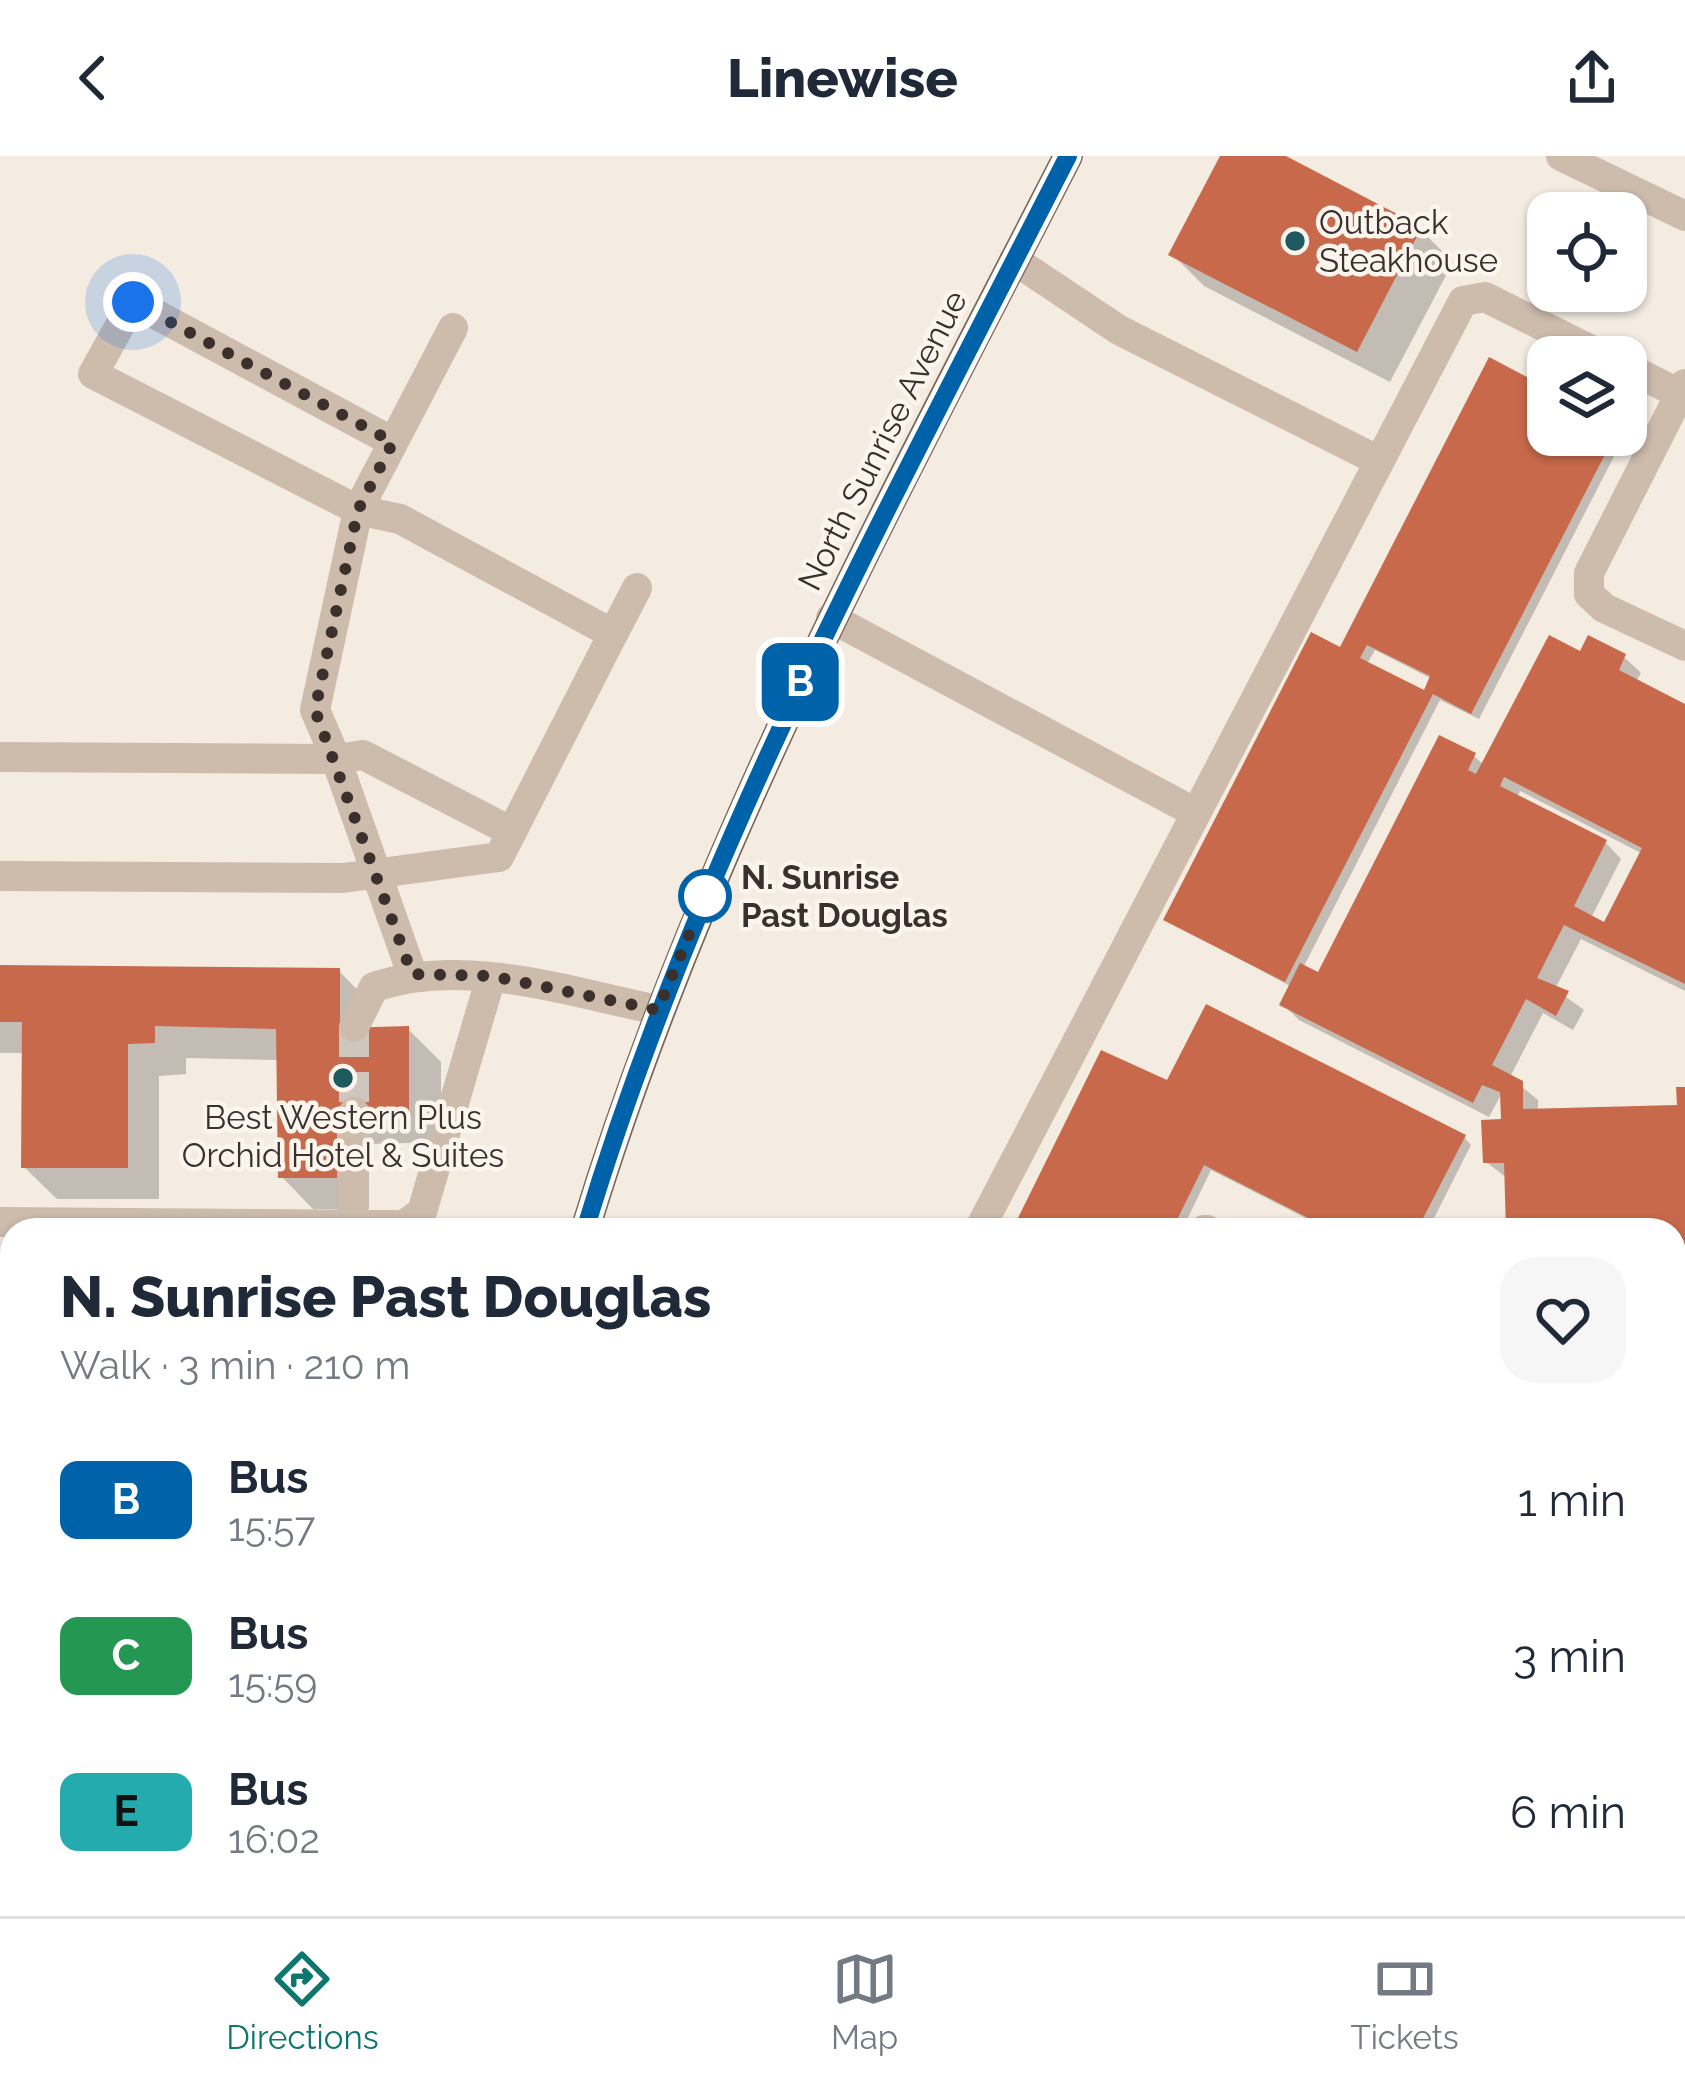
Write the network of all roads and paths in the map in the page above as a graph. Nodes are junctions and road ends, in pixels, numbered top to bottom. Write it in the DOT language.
graph roads {
  1 [pos="1068,156"];
  2 [pos="1561,156"];
  3 [pos="1685,216"];
  4 [pos="1014,260"];
  5 [pos="453,328"];
  6 [pos="1563,336"];
  7 [pos="1647,376"];
  8 [pos="1683,389"];
  9 [pos="393,442"];
  10 [pos="1379,461"];
  11 [pos="358,510"];
  12 [pos="637,588"];
  13 [pos="831,618"];
  14 [pos="613,634"];
  15 [pos="1685,646"];
  16 [pos="0,757"];
  17 [pos="336,758"];
  18 [pos="1196,813"];
  19 [pos="512,832"];
  20 [pos="378,873"];
  21 [pos="0,876"];
  22 [pos="412,974"];
  23 [pos="491,976"];
  24 [pos="658,1010"];
  25 [pos="354,1027"];
  26 [pos="354,1112"];
  27 [pos="352,1218"];
  28 [pos="414,1218"];
  29 [pos="589,1218"];
  30 [pos="985,1218"];
  1 -- 4 [label="main road, North Sunrise Avenue"];
  2 -- 3 [label="street"];
  4 -- 10 [label="street"];
  4 -- 13 [label="main road, North Sunrise Avenue"];
  5 -- 9 [label="street"];
  6 -- 10 [label="street"];
  7 -- 8 [label="street"];
  8 -- 15 [label="street"];
  9 -- 11 [label="street"];
  9 -- 11 [label="street"];
  10 -- 18 [label="street"];
  11 -- 14 [label="street"];
  11 -- 17 [label="street"];
  12 -- 14 [label="street"];
  13 -- 18 [label="street"];
  13 -- 24 [label="main road, North Sunrise Avenue"];
  14 -- 19 [label="street"];
  16 -- 17 [label="street"];
  17 -- 19 [label="street"];
  17 -- 20 [label="street"];
  18 -- 30 [label="street"];
  19 -- 20 [label="street"];
  20 -- 21 [label="street"];
  20 -- 22 [label="street"];
  22 -- 23 [label="street"];
  22 -- 25 [label="street"];
  23 -- 24 [label="street"];
  23 -- 28 [label="street"];
  24 -- 29 [label="main road, North Sunrise Avenue"];
  26 -- 27 [label="street"];
}
